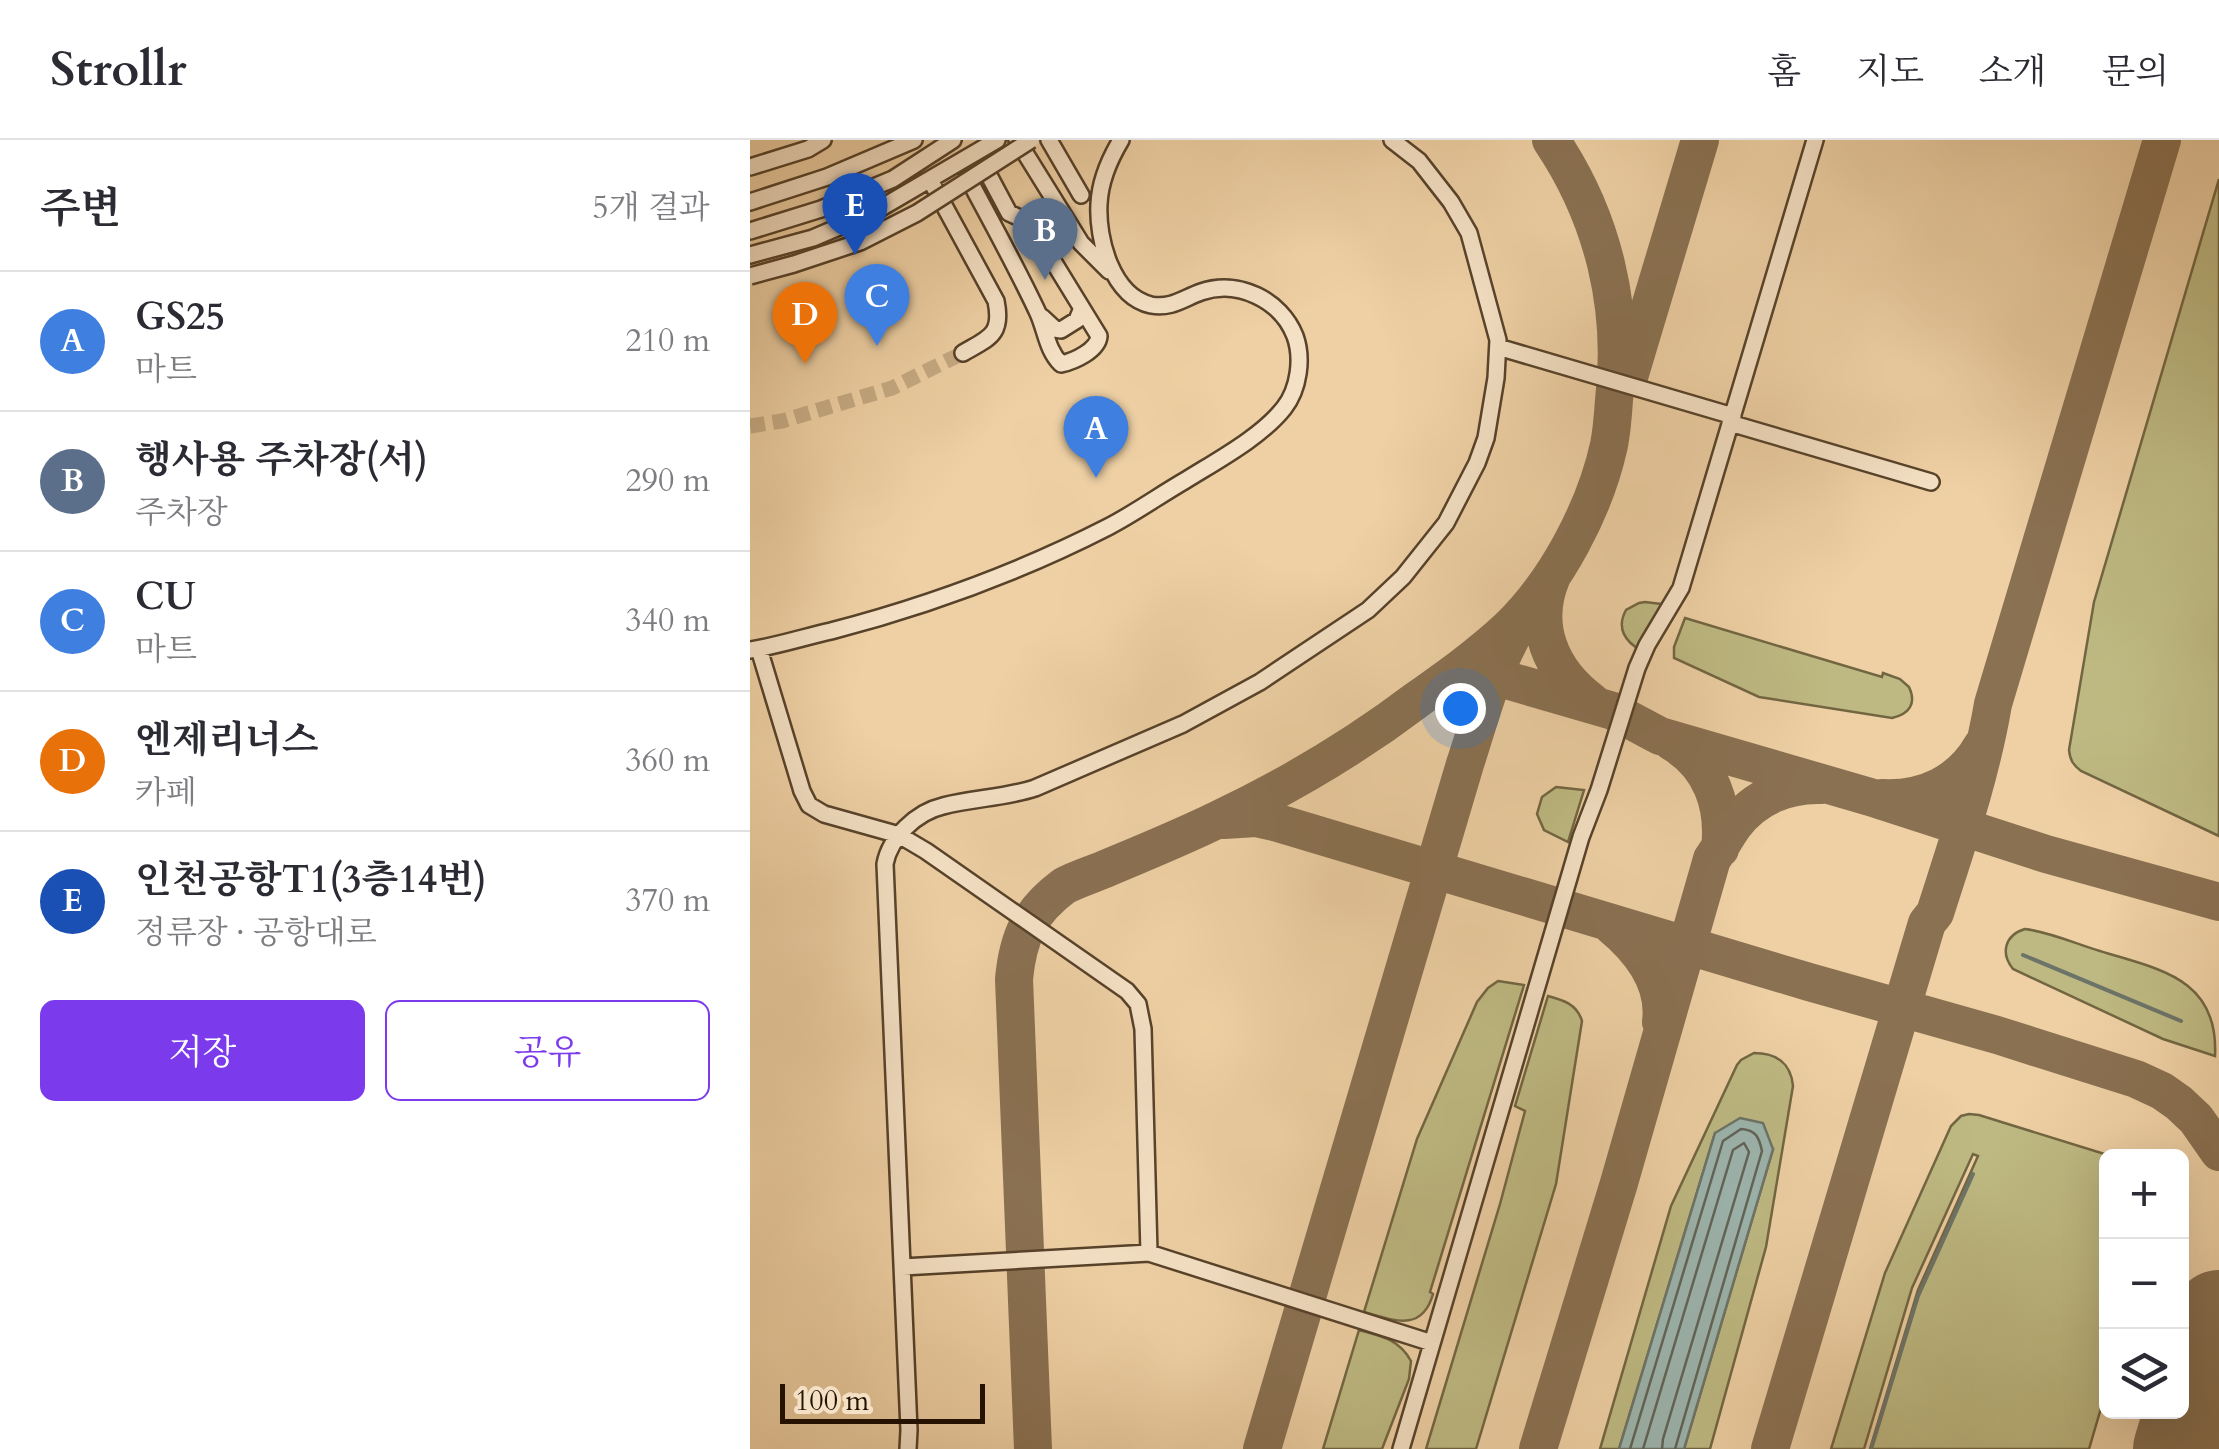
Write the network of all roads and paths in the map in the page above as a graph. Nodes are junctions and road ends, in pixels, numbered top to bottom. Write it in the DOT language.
graph roads {
  1 [pos="824,140"];
  2 [pos="905,140"];
  3 [pos="914,140"];
  4 [pos="953,140"];
  5 [pos="997,140"];
  6 [pos="1017,140"];
  7 [pos="1031,140"];
  8 [pos="1049,140"];
  9 [pos="1120,140"];
  10 [pos="1392,140"];
  11 [pos="1815,140"];
  12 [pos="890,152"];
  13 [pos="750,168"];
  14 [pos="984,168"];
  15 [pos="968,178"];
  16 [pos="930,180"];
  17 [pos="1100,191"];
  18 [pos="1081,195"];
  19 [pos="750,202"];
  20 [pos="1058,203"];
  21 [pos="750,231"];
  22 [pos="750,255"];
  23 [pos="750,276"];
  24 [pos="1119,282"];
  25 [pos="1082,308"];
  26 [pos="1039,314"];
  27 [pos="1498,347"];
  28 [pos="962,353"];
  29 [pos="1732,419"];
  30 [pos="1931,482"];
  31 [pos="754,650"];
  32 [pos="899,835"];
  33 [pos="1149,1254"];
  34 [pos="903,1268"];
  35 [pos="1432,1344"];
  36 [pos="908,1449"];
  37 [pos="1401,1449"];
  1 -- 13 [label="street"];
  2 -- 12 [label="street"];
  3 -- 12 [label="street"];
  4 -- 21 [label="street"];
  5 -- 16 [label="street"];
  6 -- 20 [label="street"];
  7 -- 14 [label="street, bridge"];
  8 -- 18 [label="street"];
  9 -- 17 [label="street"];
  10 -- 27 [label="street"];
  11 -- 29 [label="street"];
  12 -- 19 [label="street"];
  14 -- 15 [label="street, bridge"];
  14 -- 25 [label="street"];
  15 -- 23 [label="street, bridge"];
  15 -- 26 [label="street"];
  16 -- 22 [label="street"];
  16 -- 28 [label="street"];
  17 -- 18 [label="street"];
  17 -- 24 [label="street"];
  18 -- 20 [label="street"];
  20 -- 24 [label="street"];
  24 -- 31 [label="street"];
  25 -- 26 [label="street"];
  25 -- 26 [label="street"];
  27 -- 29 [label="street"];
  27 -- 32 [label="street"];
  29 -- 30 [label="street"];
  29 -- 35 [label="street"];
  31 -- 32 [label="street"];
  32 -- 33 [label="street"];
  32 -- 34 [label="street"];
  33 -- 34 [label="street"];
  33 -- 35 [label="street"];
  34 -- 36 [label="street"];
  35 -- 37 [label="street"];
}
